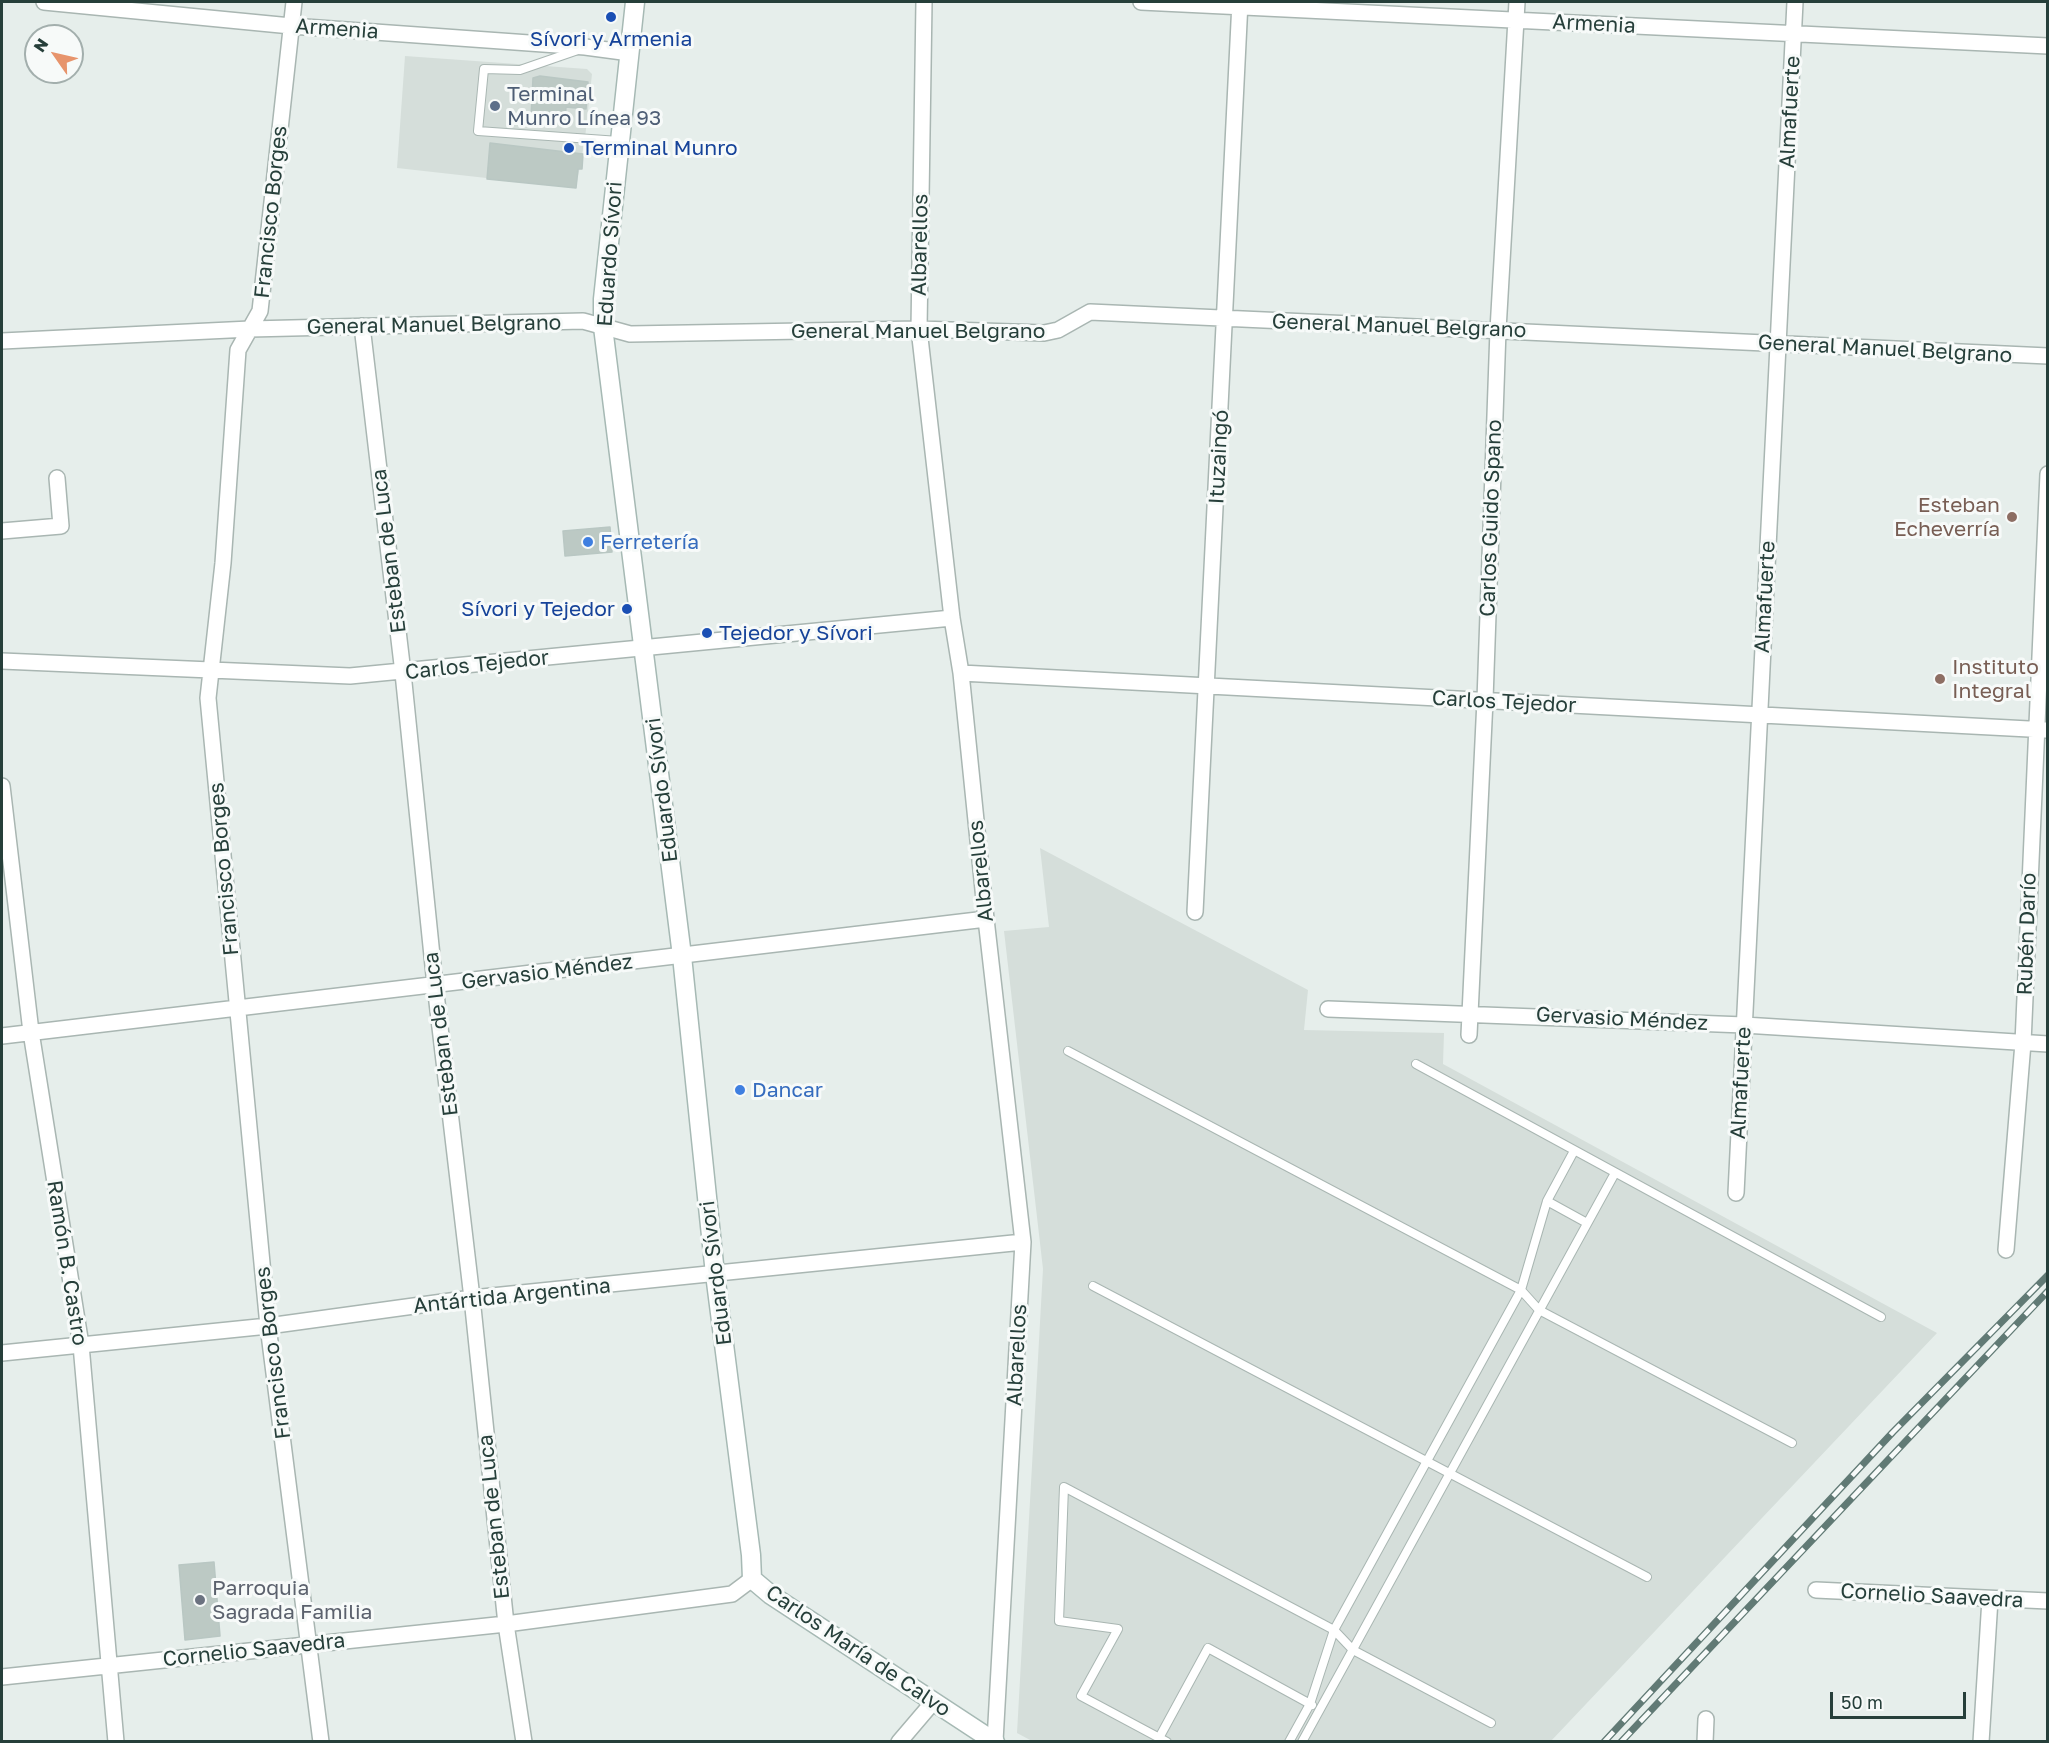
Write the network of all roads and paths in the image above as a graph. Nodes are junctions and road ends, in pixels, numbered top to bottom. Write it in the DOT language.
graph roads {
  1 [pos="44,2"];
  2 [pos="294,2"];
  3 [pos="635,2"];
  4 [pos="924,2"];
  5 [pos="1141,2"];
  6 [pos="1517,2"];
  7 [pos="1795,2"];
  8 [pos="1240,3"];
  9 [pos="1516,20"];
  10 [pos="291,26"];
  11 [pos="1794,34"];
  12 [pos="2048,46"];
  13 [pos="585,47"];
  14 [pos="630,53"];
  15 [pos="619,141"];
  16 [pos="1226,319"];
  17 [pos="362,326"];
  18 [pos="603,327"];
  19 [pos="919,328"];
  20 [pos="250,329"];
  21 [pos="1498,330"];
  22 [pos="2,341"];
  23 [pos="1778,344"];
  24 [pos="2048,356"];
  25 [pos="2048,474"];
  26 [pos="57,478"];
  27 [pos="2,531"];
  28 [pos="952,618"];
  29 [pos="645,649"];
  30 [pos="2,661"];
  31 [pos="211,672"];
  32 [pos="403,673"];
  33 [pos="962,673"];
  34 [pos="1208,686"];
  35 [pos="1485,700"];
  36 [pos="1760,716"];
  37 [pos="2041,730"];
  38 [pos="2,786"];
  39 [pos="1195,912"];
  40 [pos="986,919"];
  41 [pos="682,956"];
  42 [pos="435,985"];
  43 [pos="1328,1009"];
  44 [pos="237,1010"];
  45 [pos="1470,1012"];
  46 [pos="1744,1025"];
  47 [pos="31,1032"];
  48 [pos="1469,1035"];
  49 [pos="2,1036"];
  50 [pos="2023,1043"];
  51 [pos="2048,1044"];
  52 [pos="1068,1051"];
  53 [pos="1416,1065"];
  54 [pos="1574,1151"];
  55 [pos="1615,1173"];
  56 [pos="1736,1193"];
  57 [pos="1547,1201"];
  58 [pos="1587,1223"];
  59 [pos="1023,1242"];
  60 [pos="2006,1250"];
  61 [pos="715,1274"];
  62 [pos="1093,1286"];
  63 [pos="1521,1290"];
  64 [pos="472,1298"];
  65 [pos="1539,1310"];
  66 [pos="1881,1317"];
  67 [pos="268,1326"];
  68 [pos="81,1345"];
  69 [pos="2,1353"];
  70 [pos="1792,1443"];
  71 [pos="1426,1462"];
  72 [pos="1450,1473"];
  73 [pos="1647,1577"];
  74 [pos="752,1579"];
  75 [pos="1816,1590"];
  76 [pos="1989,1599"];
  77 [pos="2048,1601"];
  78 [pos="506,1623"];
  79 [pos="1334,1630"];
  80 [pos="310,1644"];
  81 [pos="1353,1650"];
  82 [pos="108,1665"];
  83 [pos="2,1677"];
  84 [pos="934,1701"];
  85 [pos="1310,1704"];
  86 [pos="1320,1709"];
  87 [pos="1706,1719"];
  88 [pos="1491,1723"];
  89 [pos="1163,1740"];
  90 [pos="116,1742"];
  91 [pos="321,1742"];
  92 [pos="524,1742"];
  93 [pos="899,1742"];
  94 [pos="995,1742"];
  95 [pos="1289,1742"];
  96 [pos="1302,1742"];
  97 [pos="1705,1742"];
  98 [pos="1981,1742"];
  1 -- 10 [label="street, Armenia"];
  2 -- 10 [label="street, Francisco Borges"];
  3 -- 14 [label="street, Eduardo Sívori"];
  4 -- 19 [label="street, Albarellos"];
  5 -- 8 [label="street, Armenia"];
  6 -- 9 [label="street, Carlos Guido Spano"];
  7 -- 11 [label="street, Almafuerte"];
  8 -- 9 [label="street, Armenia"];
  8 -- 16 [label="street, Ituzaingó"];
  9 -- 11 [label="street, Armenia"];
  9 -- 21 [label="street, Carlos Guido Spano"];
  10 -- 13 [label="street, Armenia"];
  10 -- 20 [label="street, Francisco Borges"];
  11 -- 12 [label="street, Armenia"];
  11 -- 23 [label="street, Almafuerte"];
  13 -- 14 [label="street, Armenia"];
  13 -- 15 [label="lane"];
  14 -- 15 [label="street, Eduardo Sívori"];
  15 -- 18 [label="street, Eduardo Sívori"];
  16 -- 19 [label="street, General Manuel Belgrano"];
  16 -- 21 [label="street, General Manuel Belgrano"];
  16 -- 34 [label="street, Ituzaingó"];
  17 -- 18 [label="street, General Manuel Belgrano"];
  17 -- 20 [label="street, General Manuel Belgrano"];
  17 -- 32 [label="street, Esteban de Luca"];
  18 -- 19 [label="street, General Manuel Belgrano"];
  18 -- 29 [label="street, Eduardo Sívori"];
  19 -- 28 [label="street, Albarellos"];
  20 -- 22 [label="street, General Manuel Belgrano"];
  20 -- 31 [label="street, Francisco Borges"];
  21 -- 23 [label="street, General Manuel Belgrano"];
  21 -- 35 [label="street, Carlos Guido Spano"];
  23 -- 24 [label="street, General Manuel Belgrano"];
  23 -- 36 [label="street, Almafuerte"];
  25 -- 37 [label="street, Rubén Darío"];
  26 -- 27 [label="street"];
  28 -- 29 [label="street, Carlos Tejedor"];
  28 -- 33 [label="street, Albarellos"];
  29 -- 32 [label="street, Carlos Tejedor"];
  29 -- 41 [label="street, Eduardo Sívori"];
  30 -- 31 [label="street, Carlos Tejedor"];
  31 -- 32 [label="street, Carlos Tejedor"];
  31 -- 44 [label="street, Francisco Borges"];
  32 -- 42 [label="street, Esteban de Luca"];
  33 -- 34 [label="street, Carlos Tejedor"];
  33 -- 40 [label="street, Albarellos"];
  34 -- 35 [label="street, Carlos Tejedor"];
  34 -- 39 [label="street, Ituzaingó"];
  35 -- 36 [label="street, Carlos Tejedor"];
  35 -- 45 [label="street, Carlos Guido Spano"];
  36 -- 37 [label="street, Carlos Tejedor"];
  36 -- 46 [label="street, Almafuerte"];
  37 -- 50 [label="street, Rubén Darío"];
  38 -- 47 [label="street, Ramón B. Castro"];
  40 -- 41 [label="street, Gervasio Méndez"];
  40 -- 59 [label="street, Albarellos"];
  41 -- 42 [label="street, Gervasio Méndez"];
  41 -- 61 [label="street, Eduardo Sívori"];
  42 -- 44 [label="street, Gervasio Méndez"];
  42 -- 64 [label="street, Esteban de Luca"];
  43 -- 45 [label="street, Gervasio Méndez"];
  44 -- 47 [label="street, Gervasio Méndez"];
  44 -- 67 [label="street, Francisco Borges"];
  45 -- 46 [label="street, Gervasio Méndez"];
  45 -- 48 [label="street, Carlos Guido Spano"];
  46 -- 50 [label="street, Gervasio Méndez"];
  46 -- 56 [label="street, Almafuerte"];
  47 -- 49 [label="street, Gervasio Méndez"];
  47 -- 68 [label="street, Ramón B. Castro"];
  50 -- 51 [label="street, Gervasio Méndez"];
  50 -- 60 [label="street, Rubén Darío"];
  52 -- 63 [label="lane"];
  53 -- 54 [label="lane"];
  54 -- 55 [label="lane"];
  54 -- 57 [label="lane"];
  55 -- 58 [label="lane"];
  55 -- 66 [label="lane"];
  57 -- 58 [label="lane"];
  57 -- 63 [label="lane"];
  58 -- 65 [label="lane"];
  59 -- 61 [label="street, Antártida Argentina"];
  59 -- 94 [label="street, Albarellos"];
  61 -- 64 [label="street, Antártida Argentina"];
  61 -- 74 [label="street, Eduardo Sívori"];
  62 -- 71 [label="lane"];
  63 -- 65 [label="lane"];
  63 -- 71 [label="lane"];
  64 -- 67 [label="street, Antártida Argentina"];
  64 -- 78 [label="street, Esteban de Luca"];
  65 -- 70 [label="lane"];
  65 -- 72 [label="lane"];
  67 -- 68 [label="street, Antártida Argentina"];
  67 -- 80 [label="street, Francisco Borges"];
  68 -- 69 [label="street, Antártida Argentina"];
  68 -- 82 [label="street, Ramón B. Castro"];
  71 -- 72 [label="lane"];
  71 -- 79 [label="lane"];
  72 -- 73 [label="lane"];
  72 -- 81 [label="lane"];
  74 -- 78 [label="street, Cornelio Saavedra"];
  74 -- 84 [label="street, Carlos María de Calvo"];
  75 -- 76 [label="street, Cornelio Saavedra"];
  76 -- 77 [label="street, Cornelio Saavedra"];
  76 -- 98 [label="street"];
  78 -- 80 [label="street, Cornelio Saavedra"];
  78 -- 92 [label="street, Esteban de Luca"];
  79 -- 81 [label="lane"];
  79 -- 85 [label="lane"];
  79 -- 89 [label="lane"];
  80 -- 82 [label="street, Cornelio Saavedra"];
  80 -- 91 [label="street, Francisco Borges"];
  81 -- 86 [label="lane"];
  81 -- 88 [label="lane"];
  82 -- 83 [label="street, Cornelio Saavedra"];
  82 -- 90 [label="street, Ramón B. Castro"];
  84 -- 93 [label="street"];
  84 -- 94 [label="street, Carlos María de Calvo"];
  85 -- 86 [label="lane"];
  85 -- 89 [label="lane"];
  85 -- 95 [label="lane"];
  86 -- 96 [label="lane"];
  87 -- 97 [label="street"];
}
